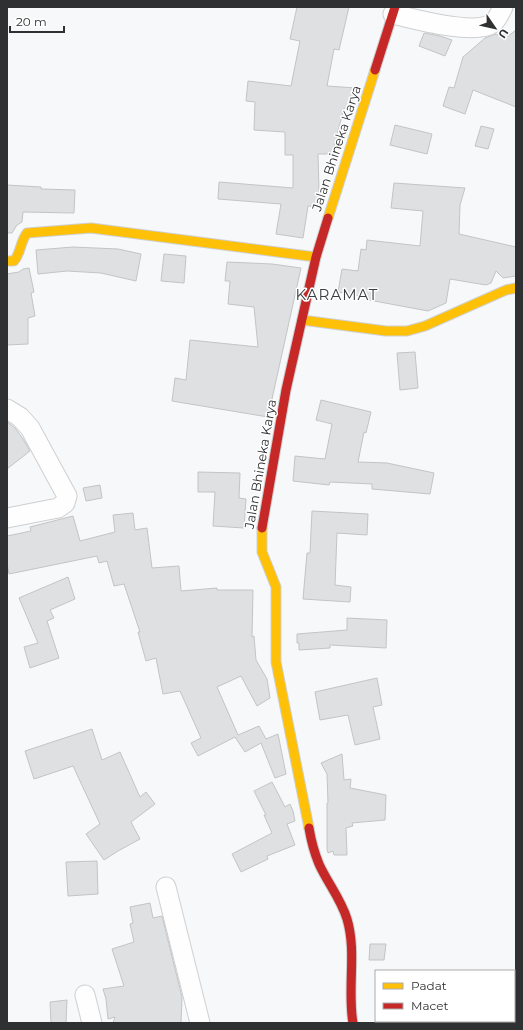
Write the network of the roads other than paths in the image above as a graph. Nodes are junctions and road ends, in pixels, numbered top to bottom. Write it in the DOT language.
graph roads {
  1 [pos="503,7"];
  2 [pos="394,11"];
  3 [pos="316,257"];
  4 [pos="7,261"];
  5 [pos="516,288"];
  6 [pos="302,320"];
  7 [pos="7,409"];
  8 [pos="7,518"];
  9 [pos="166,886"];
  10 [pos="85,995"];
  11 [pos="92,1023"];
  12 [pos="200,1023"];
  13 [pos="353,1023"];
  1 -- 2 [label="street"];
  2 -- 3 [label="street, Jalan Bhineka Karya"];
  3 -- 4 [label="street"];
  3 -- 6 [label="street, Jalan Bhineka Karya"];
  5 -- 6 [label="street"];
  6 -- 13 [label="street, Jalan Bhineka Karya"];
  7 -- 8 [label="street"];
  9 -- 12 [label="street"];
  10 -- 11 [label="street"];
}
